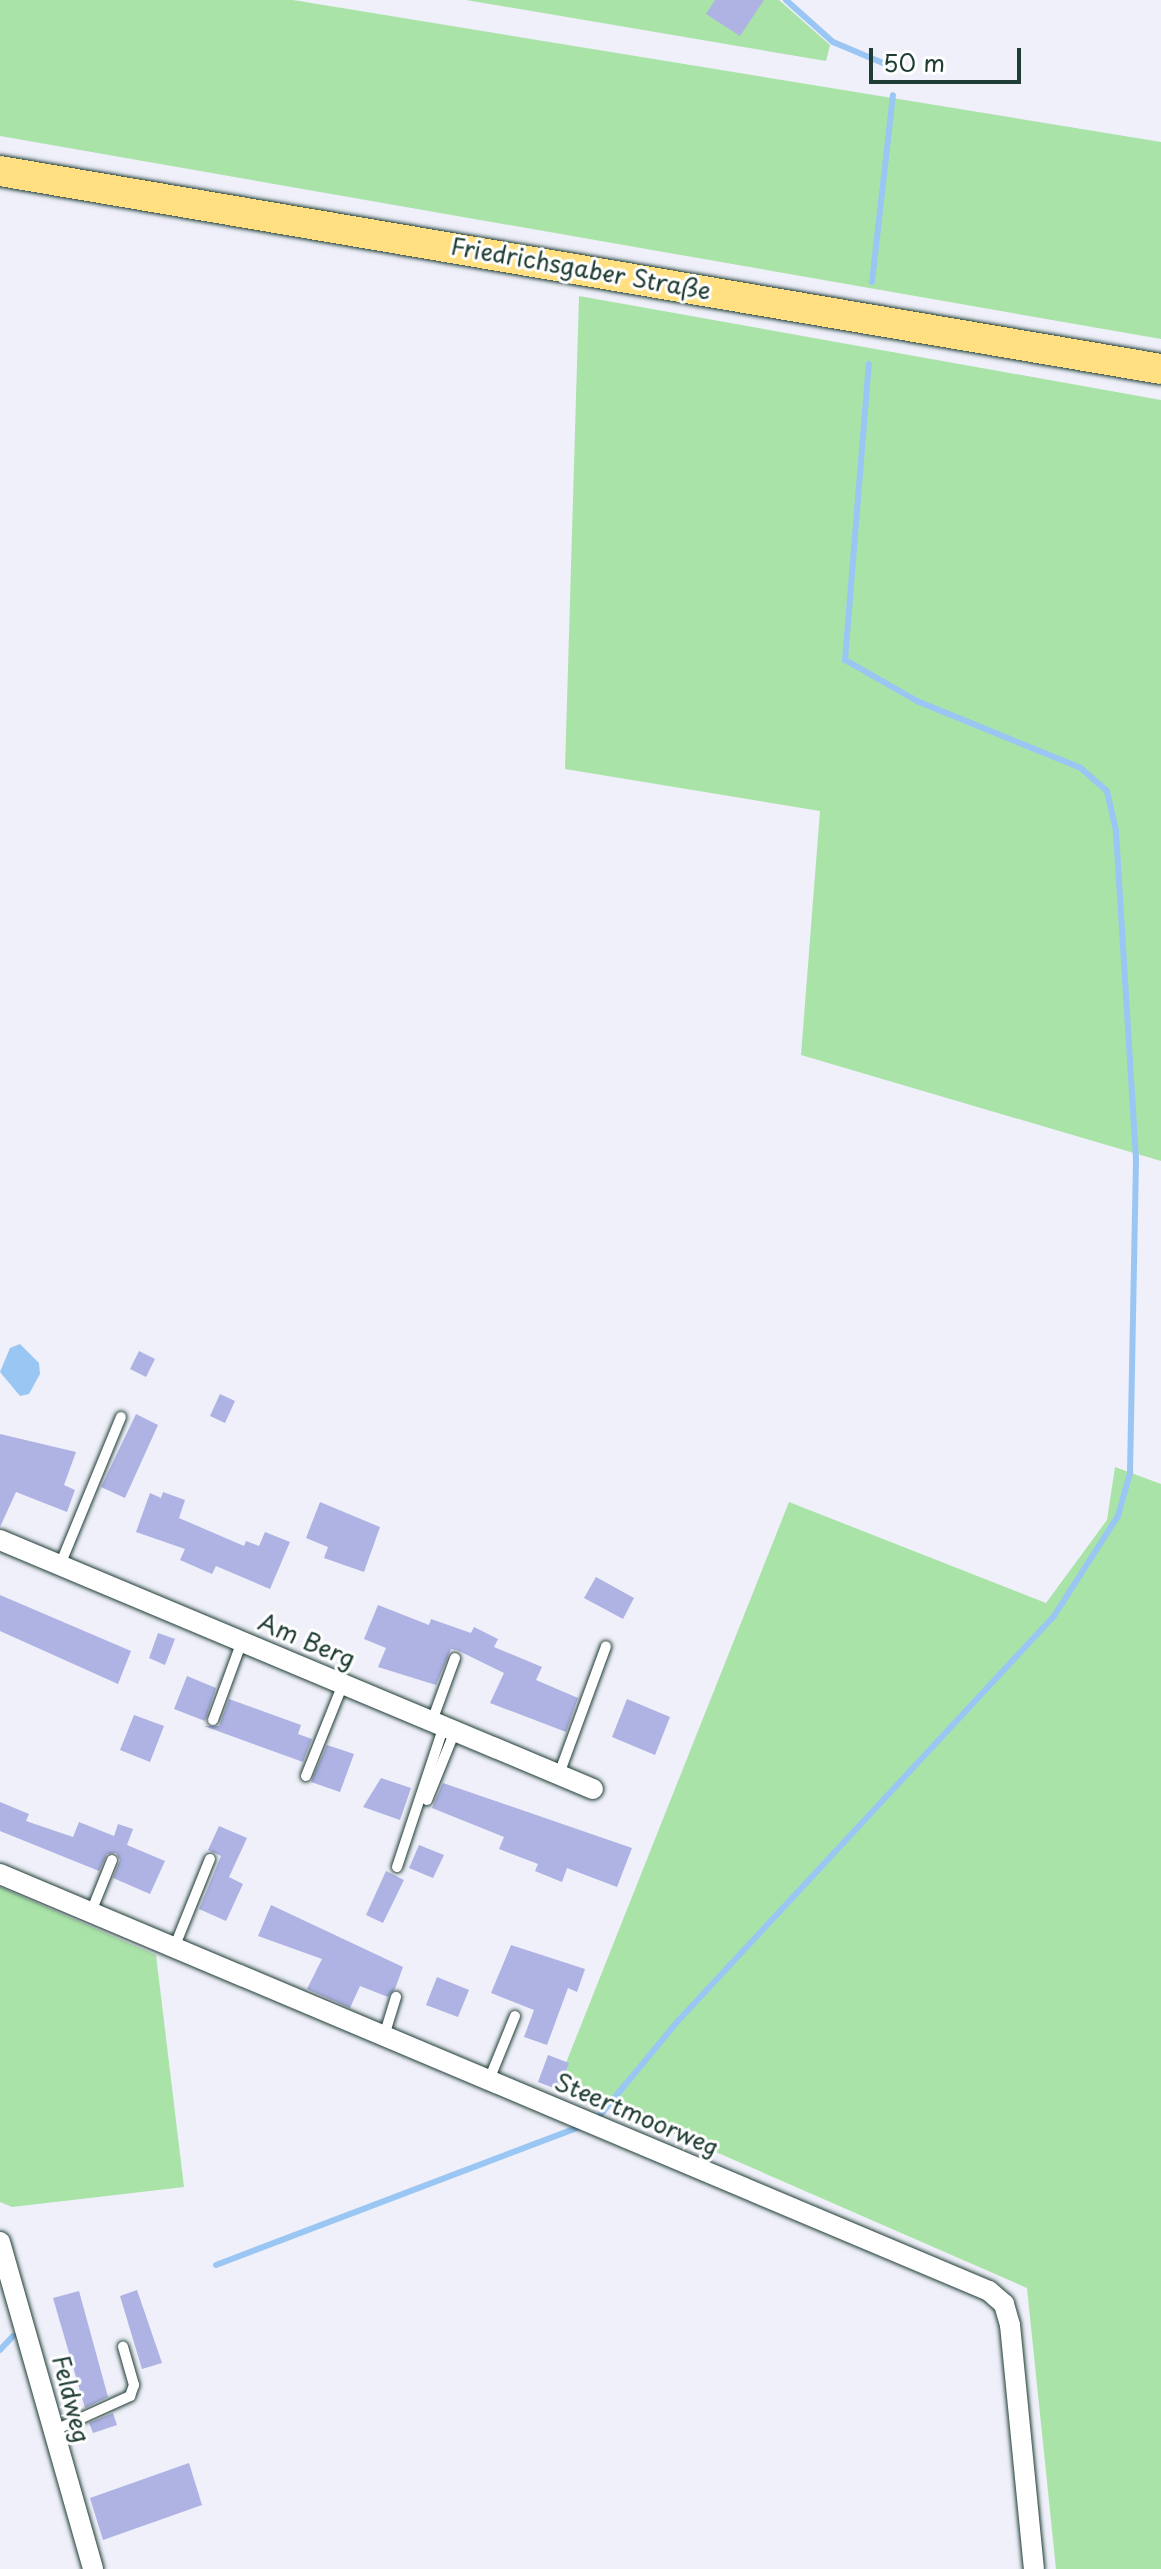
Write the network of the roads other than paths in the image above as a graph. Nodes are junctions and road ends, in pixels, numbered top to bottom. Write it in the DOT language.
graph roads {
  1 [pos="0,171"];
  2 [pos="1161,369"];
  3 [pos="121,1417"];
  4 [pos="0,1540"];
  5 [pos="60,1565"];
  6 [pos="242,1641"];
  7 [pos="606,1646"];
  8 [pos="455,1658"];
  9 [pos="343,1684"];
  10 [pos="213,1720"];
  11 [pos="444,1726"];
  12 [pos="559,1774"];
  13 [pos="306,1776"];
  14 [pos="593,1789"];
  15 [pos="427,1800"];
  16 [pos="210,1859"];
  17 [pos="112,1860"];
  18 [pos="397,1867"];
  19 [pos="0,1874"];
  20 [pos="91,1912"];
  21 [pos="174,1948"];
  22 [pos="396,1997"];
  23 [pos="515,2016"];
  24 [pos="384,2036"];
  25 [pos="489,2080"];
  26 [pos="0,2242"];
  27 [pos="123,2347"];
  28 [pos="53,2431"];
  29 [pos="93,2569"];
  30 [pos="1034,2569"];
  1 -- 2 [label="main road, Friedrichsgaber Straße"];
  3 -- 5 [label="lane"];
  4 -- 5 [label="street, Am Berg"];
  5 -- 6 [label="street, Am Berg"];
  6 -- 9 [label="street, Am Berg"];
  6 -- 10 [label="lane"];
  7 -- 12 [label="lane"];
  8 -- 11 [label="lane"];
  9 -- 11 [label="street, Am Berg"];
  9 -- 13 [label="lane"];
  11 -- 12 [label="street, Am Berg"];
  11 -- 15 [label="lane"];
  11 -- 18 [label="lane"];
  12 -- 14 [label="street, Am Berg"];
  16 -- 21 [label="lane"];
  17 -- 20 [label="lane"];
  19 -- 20 [label="street, Steertmoorweg"];
  20 -- 21 [label="street, Steertmoorweg"];
  21 -- 24 [label="street, Steertmoorweg"];
  22 -- 24 [label="lane"];
  23 -- 25 [label="lane"];
  24 -- 25 [label="street, Steertmoorweg"];
  25 -- 30 [label="street, Steertmoorweg"];
  26 -- 28 [label="street, Feldweg"];
  27 -- 28 [label="lane"];
  28 -- 29 [label="street, Feldweg"];
}
